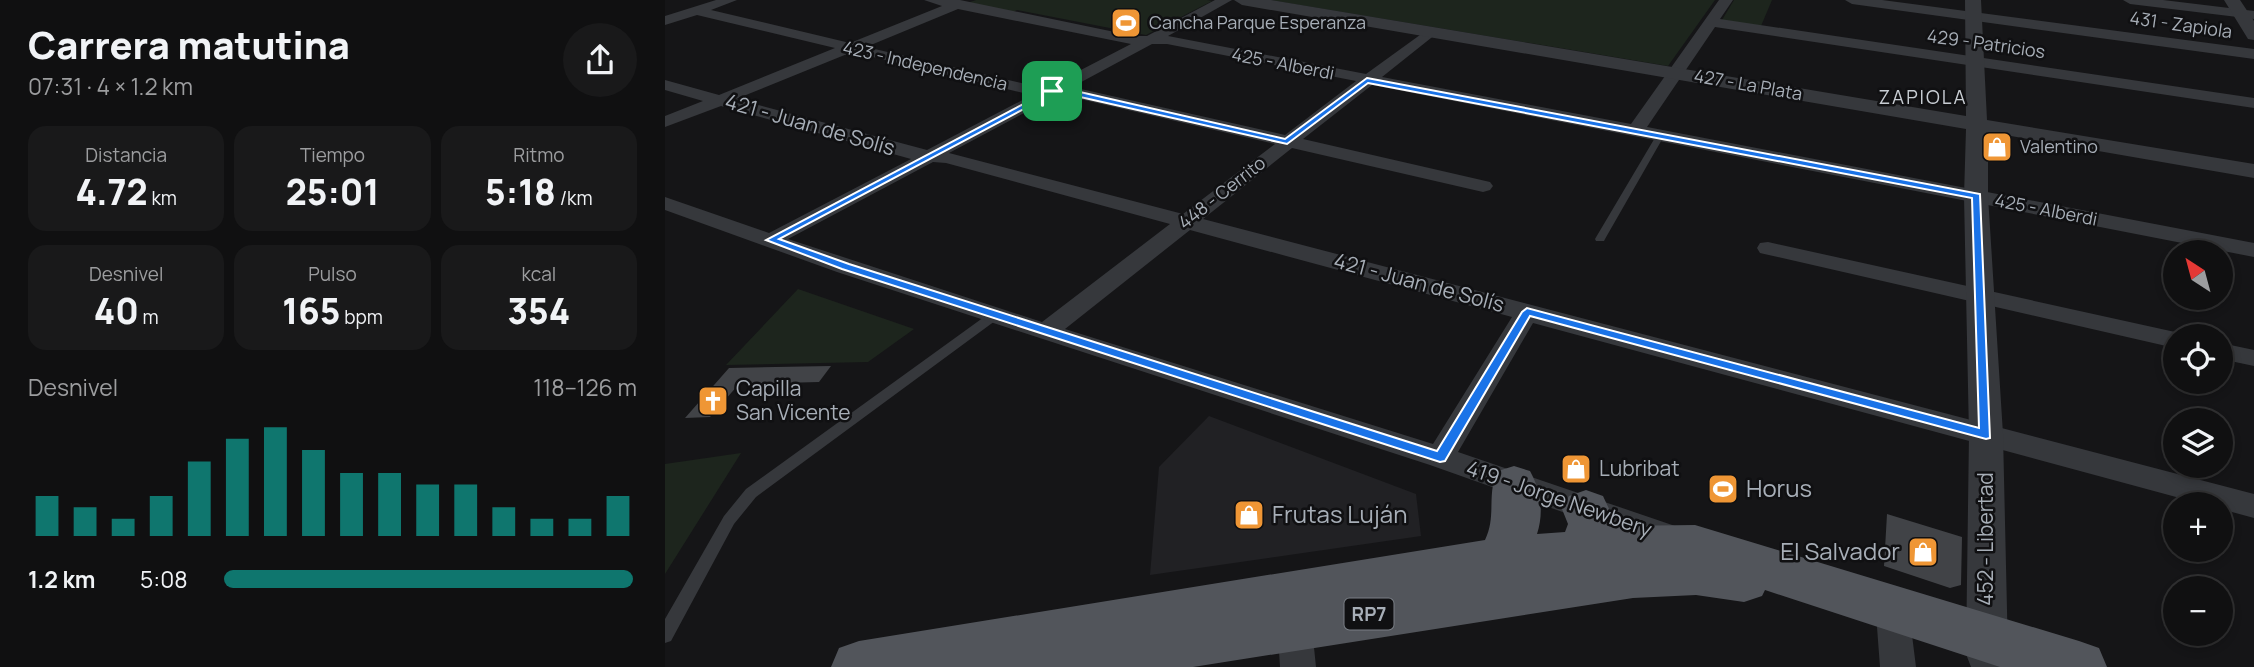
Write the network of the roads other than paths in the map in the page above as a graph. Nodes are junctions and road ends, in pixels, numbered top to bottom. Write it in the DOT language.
graph roads {
  1 [pos="730,0"];
  2 [pos="931,0"];
  3 [pos="1225,0"];
  4 [pos="1242,0"];
  5 [pos="1726,0"];
  6 [pos="1852,0"];
  7 [pos="2130,0"];
  8 [pos="963,3"];
  9 [pos="1974,8"];
  10 [pos="2242,10"];
  11 [pos="696,11"];
  12 [pos="665,21"];
  13 [pos="1713,22"];
  14 [pos="1431,31"];
  15 [pos="2254,35"];
  16 [pos="1150,41"];
  17 [pos="848,48"];
  18 [pos="2254,54"];
  19 [pos="1975,62"];
  20 [pos="1675,73"];
  21 [pos="1367,80"];
  22 [pos="665,85"];
  23 [pos="1052,91"];
  24 [pos="720,100"];
  25 [pos="2254,103"];
  26 [pos="665,122"];
  27 [pos="1977,124"];
  28 [pos="1636,132"];
  29 [pos="1660,136"];
  30 [pos="1287,142"];
  31 [pos="931,156"];
  32 [pos="2254,171"];
  33 [pos="1483,186"];
  34 [pos="1976,196"];
  35 [pos="665,203"];
  36 [pos="1185,222"];
  37 [pos="1600,239"];
  38 [pos="771,240"];
  39 [pos="1768,248"];
  40 [pos="2254,250"];
  41 [pos="1981,296"];
  42 [pos="1527,312"];
  43 [pos="995,315"];
  44 [pos="1046,331"];
  45 [pos="2163,337"];
  46 [pos="2233,354"];
  47 [pos="2254,358"];
  48 [pos="1986,434"];
  49 [pos="1440,457"];
  50 [pos="1514,484"];
  51 [pos="2254,506"];
  52 [pos="1582,530"];
  53 [pos="1501,559"];
  54 [pos="1695,559"];
  55 [pos="1295,629"];
  56 [pos="665,635"];
  57 [pos="1897,654"];
  58 [pos="1995,654"];
  59 [pos="859,667"];
  60 [pos="1044,667"];
  61 [pos="2079,667"];
  1 -- 11 [label="street"];
  2 -- 8 [label="street, 425 - Alberdi"];
  3 -- 16 [label="street"];
  4 -- 14 [label="street, 427 - La Plata"];
  5 -- 13 [label="street"];
  6 -- 9 [label="street, 431 - Zapiola"];
  7 -- 10 [label="street"];
  8 -- 16 [label="street, 425 - Alberdi"];
  8 -- 17 [label="street"];
  9 -- 18 [label="street, 431 - Zapiola"];
  9 -- 19 [label="street, 452 - Libertad"];
  10 -- 15 [label="street"];
  11 -- 12 [label="street"];
  11 -- 17 [label="street, 423 - Independencia"];
  13 -- 19 [label="street, 429 - Patricios"];
  13 -- 20 [label="street"];
  14 -- 20 [label="street, 427 - La Plata"];
  14 -- 21 [label="street, 448 - Cerrito"];
  16 -- 21 [label="street, 425 - Alberdi"];
  16 -- 23 [label="street"];
  17 -- 23 [label="street, 423 - Independencia"];
  17 -- 24 [label="street"];
  19 -- 25 [label="street, 429 - Patricios"];
  19 -- 27 [label="street, 452 - Libertad"];
  20 -- 27 [label="street, 427 - La Plata"];
  20 -- 28 [label="street"];
  21 -- 28 [label="street, 425 - Alberdi"];
  21 -- 30 [label="street, 448 - Cerrito"];
  22 -- 24 [label="street, 421 - Juan de Solís"];
  23 -- 30 [label="street, 423 - Independencia"];
  23 -- 31 [label="street"];
  24 -- 26 [label="street"];
  24 -- 31 [label="street, 421 - Juan de Solís"];
  27 -- 32 [label="street, 427 - La Plata"];
  27 -- 34 [label="street, 452 - Libertad"];
  28 -- 29 [label="street, 425 - Alberdi"];
  29 -- 34 [label="street, 425 - Alberdi"];
  29 -- 37 [label="lane"];
  30 -- 33 [label="street, 423 - Independencia"];
  30 -- 36 [label="street, 448 - Cerrito"];
  31 -- 36 [label="street, 421 - Juan de Solís"];
  31 -- 38 [label="street"];
  34 -- 40 [label="street, 425 - Alberdi"];
  34 -- 41 [label="street, 452 - Libertad"];
  35 -- 38 [label="street, 419 - Jorge Newbery"];
  36 -- 42 [label="street, 421 - Juan de Solís"];
  36 -- 44 [label="street, 448 - Cerrito"];
  38 -- 43 [label="street, 419 - Jorge Newbery"];
  39 -- 41 [label="street"];
  41 -- 45 [label="street"];
  41 -- 48 [label="street, 452 - Libertad"];
  42 -- 48 [label="street, 421 - Juan de Solís"];
  42 -- 49 [label="street"];
  43 -- 44 [label="street, 419 - Jorge Newbery"];
  43 -- 56 [label="lane"];
  44 -- 49 [label="street, 419 - Jorge Newbery"];
  46 -- 47 [label="street"];
  48 -- 51 [label="street, 421 - Juan de Solís"];
  48 -- 58 [label="street, 452 - Libertad"];
  49 -- 50 [label="street, 419 - Jorge Newbery"];
  50 -- 52 [label="street, 419 - Jorge Newbery"];
  50 -- 53 [label="main road"];
  52 -- 53 [label="main road, RP7"];
  52 -- 54 [label="main road, RP7"];
  53 -- 55 [label="main road, RP7"];
  54 -- 55 [label="main road, RP7"];
  54 -- 57 [label="main road, RP7"];
  54 -- 58 [label="main road, RP7"];
  55 -- 59 [label="main road, RP7"];
  55 -- 60 [label="main road, RP7"];
  57 -- 58 [label="main road, RP7"];
  58 -- 61 [label="main road, RP7"];
}
